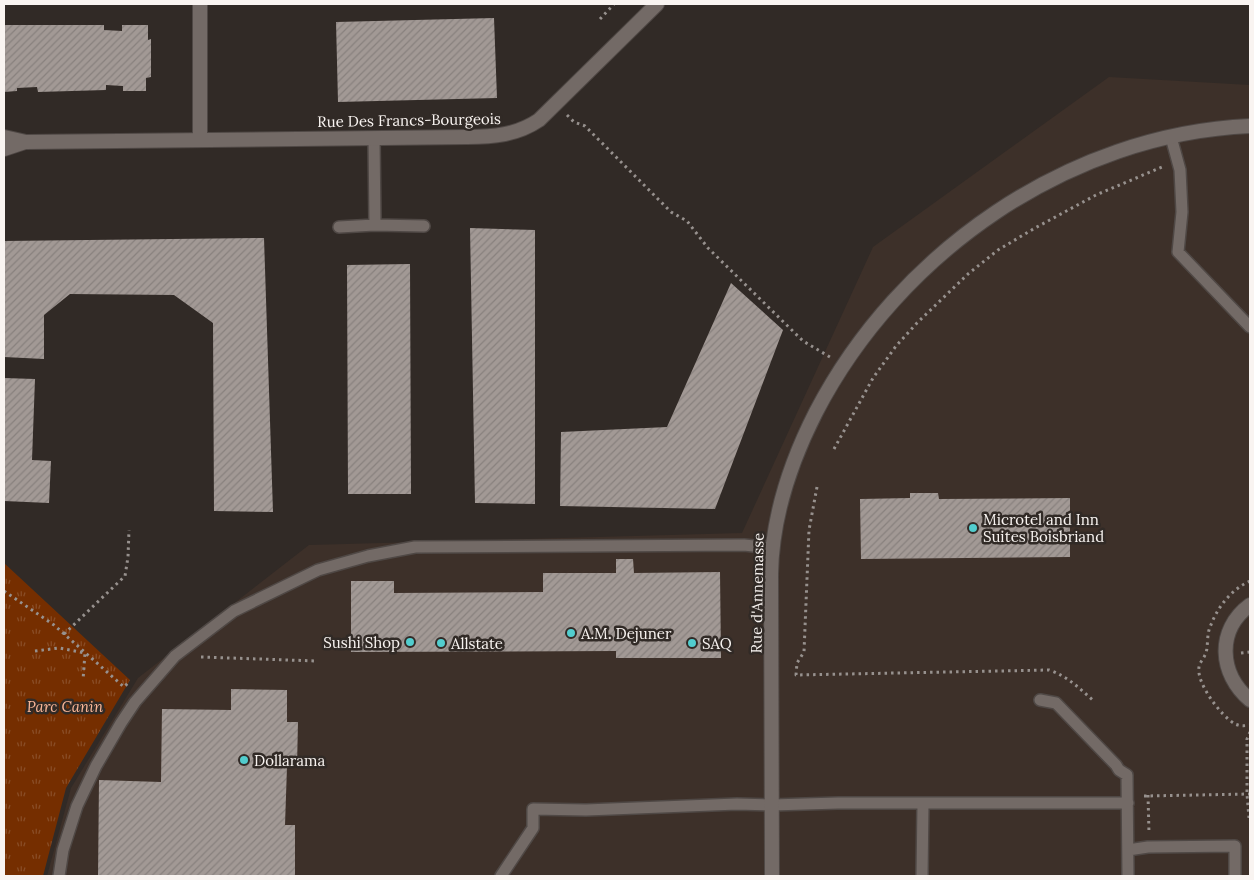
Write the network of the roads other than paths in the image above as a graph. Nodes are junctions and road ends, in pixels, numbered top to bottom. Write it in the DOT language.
graph roads {
  1 [pos="200,4"];
  2 [pos="657,4"];
  3 [pos="1250,126"];
  4 [pos="4,137"];
  5 [pos="1171,137"];
  6 [pos="374,138"];
  7 [pos="200,140"];
  8 [pos="26,142"];
  9 [pos="4,149"];
  10 [pos="375,225"];
  11 [pos="424,226"];
  12 [pos="339,227"];
  13 [pos="1250,327"];
  14 [pos="772,548"];
  15 [pos="1250,605"];
  16 [pos="1040,700"];
  17 [pos="1250,700"];
  18 [pos="1128,803"];
  19 [pos="923,804"];
  20 [pos="772,805"];
  21 [pos="1128,850"];
  22 [pos="59,876"];
  23 [pos="501,876"];
  24 [pos="772,876"];
  25 [pos="922,876"];
  26 [pos="1128,876"];
  27 [pos="1235,876"];
  28 [pos="1243,876"];
  1 -- 7 [label="street"];
  2 -- 6 [label="street, Rue Des Francs-Bourgeois"];
  3 -- 5 [label="street, Rue d'Annemasse"];
  4 -- 8 [label="street, Rue Des Francs-Bourgeois"];
  5 -- 13 [label="lane"];
  5 -- 14 [label="street, Rue d'Annemasse"];
  6 -- 7 [label="street, Rue Des Francs-Bourgeois"];
  6 -- 10 [label="lane"];
  7 -- 8 [label="street, Rue Des Francs-Bourgeois"];
  8 -- 9 [label="street, Rue Des Francs-Bourgeois"];
  10 -- 11 [label="lane"];
  10 -- 12 [label="lane"];
  14 -- 20 [label="street, Rue d'Annemasse"];
  14 -- 22 [label="lane"];
  15 -- 17 [label="street"];
  16 -- 18 [label="lane"];
  18 -- 19 [label="lane"];
  18 -- 21 [label="lane"];
  19 -- 20 [label="lane"];
  19 -- 25 [label="lane"];
  20 -- 23 [label="lane"];
  20 -- 24 [label="street, Rue d'Annemasse"];
  21 -- 26 [label="lane"];
  21 -- 27 [label="lane"];
  27 -- 28 [label="lane"];
}
